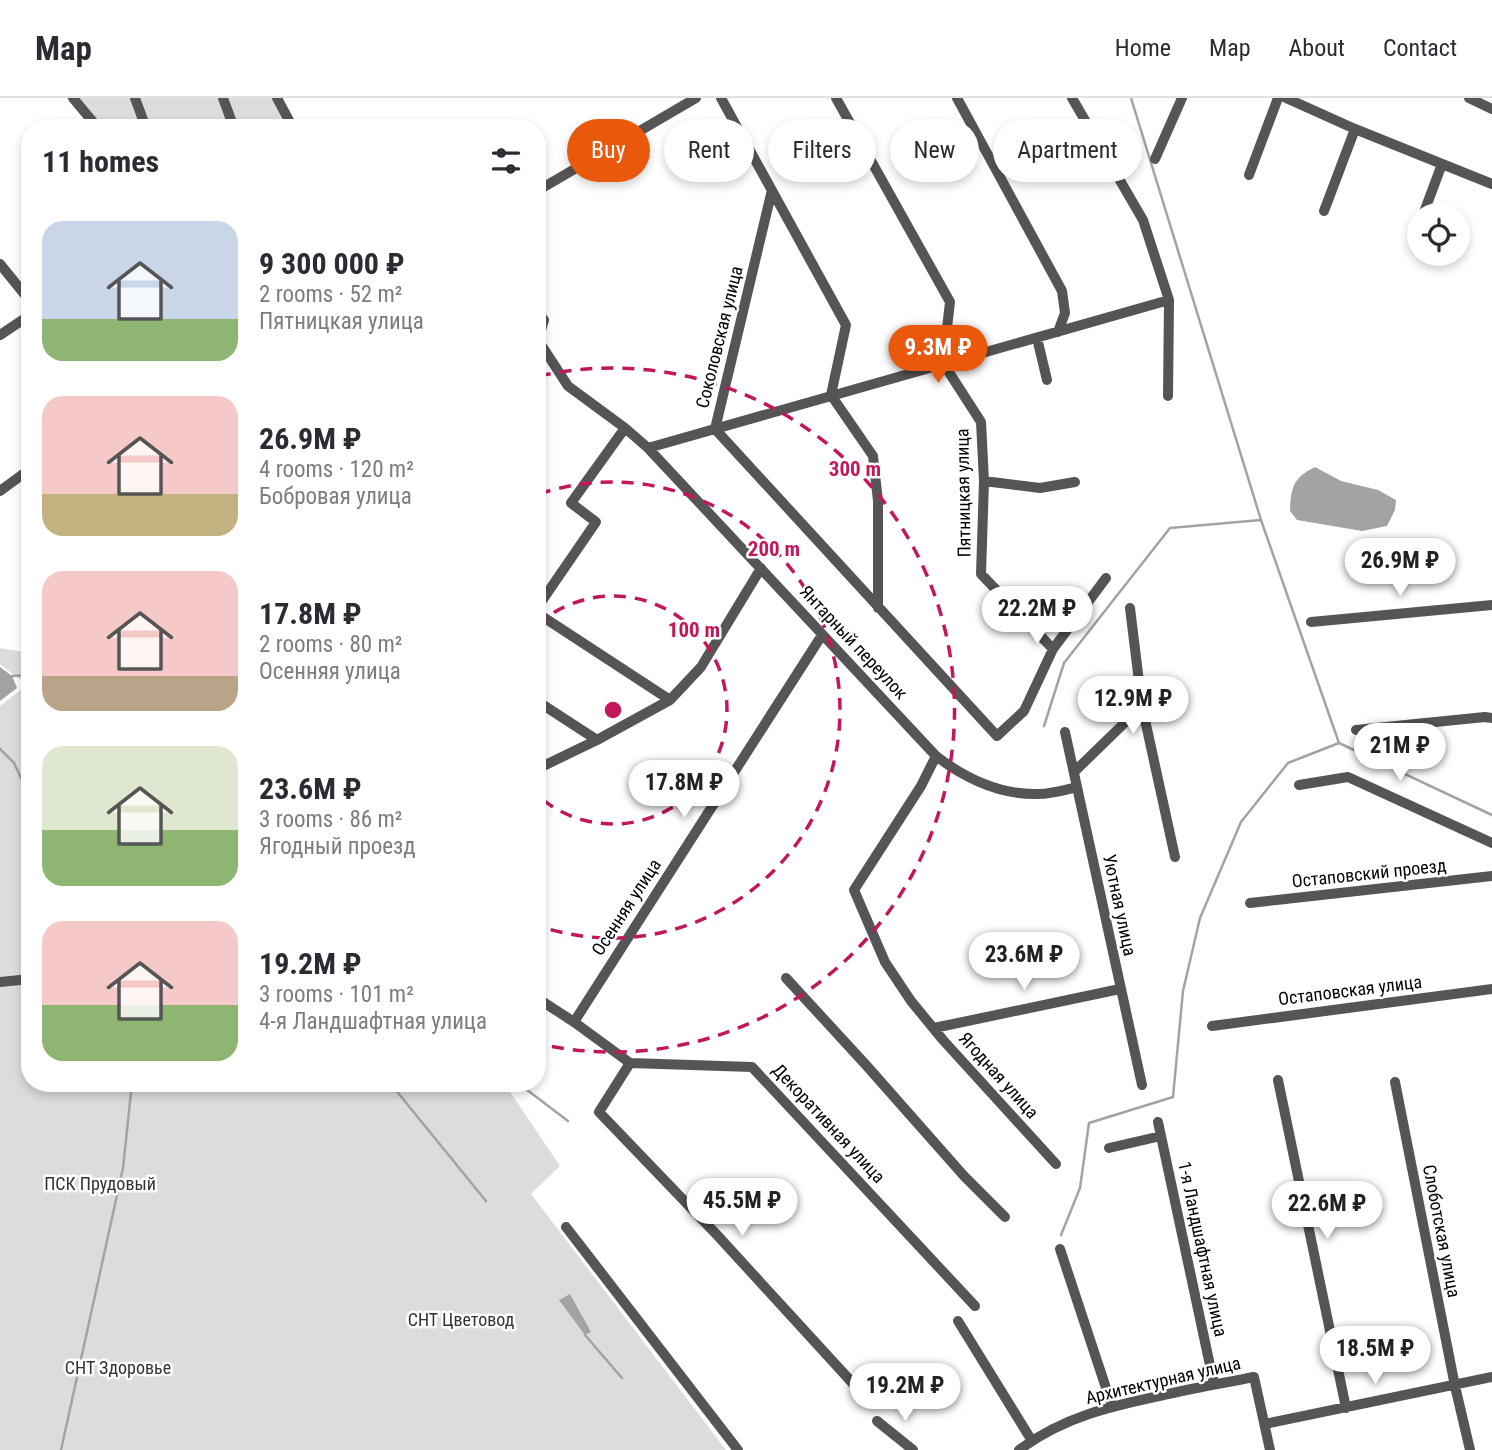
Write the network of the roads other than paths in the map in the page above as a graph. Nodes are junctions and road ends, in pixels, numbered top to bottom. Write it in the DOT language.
graph roads {
  1 [pos="72,98"];
  2 [pos="135,98"];
  3 [pos="223,98"];
  4 [pos="277,98"];
  5 [pos="696,98"];
  6 [pos="721,98"];
  7 [pos="836,98"];
  8 [pos="957,98"];
  9 [pos="1072,98"];
  10 [pos="1182,98"];
  11 [pos="1278,98"];
  12 [pos="1286,98"];
  13 [pos="1469,98"];
  14 [pos="1492,109"];
  15 [pos="90,119"];
  16 [pos="143,119"];
  17 [pos="231,119"];
  18 [pos="288,119"];
  19 [pos="1355,129"];
  20 [pos="1155,159"];
  21 [pos="1442,164"];
  22 [pos="1249,175"];
  23 [pos="1492,184"];
  24 [pos="546,186"];
  25 [pos="772,190"];
  26 [pos="1427,203"];
  27 [pos="1324,211"];
  28 [pos="0,264"];
  29 [pos="21,290"];
  30 [pos="1169,300"];
  31 [pos="21,321"];
  32 [pos="1058,332"];
  33 [pos="0,335"];
  34 [pos="1037,338"];
  35 [pos="546,352"];
  36 [pos="943,363"];
  37 [pos="1047,380"];
  38 [pos="831,395"];
  39 [pos="1168,396"];
  40 [pos="625,428"];
  41 [pos="715,429"];
  42 [pos="648,448"];
  43 [pos="21,476"];
  44 [pos="984,481"];
  45 [pos="1075,482"];
  46 [pos="0,491"];
  47 [pos="761,568"];
  48 [pos="1106,578"];
  49 [pos="546,597"];
  50 [pos="1492,605"];
  51 [pos="878,608"];
  52 [pos="1130,608"];
  53 [pos="546,616"];
  54 [pos="1311,622"];
  55 [pos="822,635"];
  56 [pos="1053,649"];
  57 [pos="670,700"];
  58 [pos="1142,706"];
  59 [pos="546,707"];
  60 [pos="1492,718"];
  61 [pos="1356,730"];
  62 [pos="1065,732"];
  63 [pos="597,740"];
  64 [pos="936,756"];
  65 [pos="546,765"];
  66 [pos="1074,772"];
  67 [pos="1299,785"];
  68 [pos="1077,787"];
  69 [pos="1492,843"];
  70 [pos="1175,857"];
  71 [pos="1492,876"];
  72 [pos="1250,903"];
  73 [pos="786,978"];
  74 [pos="21,980"];
  75 [pos="0,982"];
  76 [pos="1121,989"];
  77 [pos="1492,989"];
  78 [pos="546,1004"];
  79 [pos="574,1022"];
  80 [pos="1212,1026"];
  81 [pos="934,1028"];
  82 [pos="630,1063"];
  83 [pos="1278,1080"];
  84 [pos="1395,1082"];
  85 [pos="1142,1085"];
  86 [pos="1158,1122"];
  87 [pos="1161,1136"];
  88 [pos="1109,1148"];
  89 [pos="1056,1164"];
  90 [pos="1005,1217"];
  91 [pos="566,1227"];
  92 [pos="1060,1249"];
  93 [pos="975,1306"];
  94 [pos="958,1321"];
  95 [pos="1492,1377"];
  96 [pos="1214,1384"];
  97 [pos="1455,1386"];
  98 [pos="858,1389"];
  99 [pos="1112,1406"];
  100 [pos="1346,1408"];
  101 [pos="877,1421"];
  102 [pos="1265,1424"];
  103 [pos="1032,1441"];
  104 [pos="738,1450"];
  105 [pos="912,1450"];
  106 [pos="1019,1450"];
  107 [pos="1270,1450"];
  108 [pos="1470,1450"];
  1 -- 15 [label="street"];
  2 -- 16 [label="street"];
  3 -- 17 [label="street"];
  4 -- 18 [label="street"];
  5 -- 24 [label="street"];
  6 -- 25 [label="street"];
  7 -- 36 [label="street"];
  8 -- 32 [label="street"];
  9 -- 30 [label="street"];
  10 -- 20 [label="street"];
  11 -- 22 [label="street"];
  12 -- 19 [label="street"];
  13 -- 14 [label="street"];
  19 -- 21 [label="street"];
  19 -- 27 [label="street"];
  21 -- 23 [label="street"];
  21 -- 26 [label="street"];
  25 -- 38 [label="street"];
  25 -- 41 [label="street, Соколовская улица"];
  28 -- 29 [label="street"];
  30 -- 32 [label="street"];
  30 -- 39 [label="street"];
  31 -- 33 [label="street"];
  32 -- 34 [label="street"];
  34 -- 36 [label="street"];
  34 -- 37 [label="street"];
  35 -- 40 [label="street, Янтарный переулок"];
  36 -- 38 [label="street"];
  36 -- 44 [label="street, Пятницкая улица"];
  38 -- 41 [label="street"];
  38 -- 51 [label="street"];
  40 -- 42 [label="street, Янтарный переулок"];
  40 -- 49 [label="street"];
  41 -- 42 [label="street"];
  41 -- 51 [label="street, Соколовская улица"];
  42 -- 47 [label="street, Янтарный переулок"];
  43 -- 46 [label="street"];
  44 -- 45 [label="street"];
  44 -- 56 [label="street, Пятницкая улица"];
  47 -- 55 [label="street, Янтарный переулок"];
  47 -- 57 [label="street"];
  48 -- 56 [label="street, Соколовская улица"];
  50 -- 54 [label="street"];
  51 -- 56 [label="street, Соколовская улица"];
  52 -- 58 [label="street"];
  53 -- 57 [label="street"];
  55 -- 64 [label="street, Янтарный переулок"];
  55 -- 79 [label="street, Осенняя улица"];
  57 -- 63 [label="street"];
  58 -- 66 [label="street"];
  58 -- 70 [label="street"];
  59 -- 63 [label="street"];
  60 -- 61 [label="street"];
  62 -- 66 [label="street, Уютная улица"];
  63 -- 65 [label="street"];
  64 -- 68 [label="street, Янтарный переулок"];
  64 -- 81 [label="street, Ягодная улица"];
  66 -- 68 [label="street, Уютная улица"];
  67 -- 69 [label="street"];
  68 -- 76 [label="street, Уютная улица"];
  71 -- 72 [label="street, Остаповский проезд"];
  73 -- 90 [label="street"];
  74 -- 75 [label="street"];
  76 -- 81 [label="street"];
  76 -- 85 [label="street, Уютная улица"];
  77 -- 80 [label="street, Остаповская улица"];
  78 -- 79 [label="street"];
  79 -- 82 [label="street"];
  81 -- 89 [label="street, Ягодная улица"];
  82 -- 93 [label="street, Декоративная улица"];
  82 -- 98 [label="street"];
  83 -- 100 [label="street"];
  84 -- 97 [label="street, Слоботская улица"];
  86 -- 87 [label="street, 1-я Ландшафтная улица"];
  87 -- 88 [label="street"];
  87 -- 96 [label="street, 1-я Ландшафтная улица"];
  91 -- 104 [label="street"];
  92 -- 99 [label="street"];
  94 -- 103 [label="street"];
  95 -- 97 [label="street"];
  96 -- 99 [label="street, Архитектурная улица"];
  96 -- 102 [label="street, Архитектурная улица"];
  97 -- 100 [label="street"];
  97 -- 108 [label="street, Слоботская улица"];
  99 -- 103 [label="street, Архитектурная улица"];
  100 -- 102 [label="street"];
  101 -- 105 [label="street"];
  102 -- 107 [label="street"];
  103 -- 106 [label="street, Архитектурная улица"];
}
